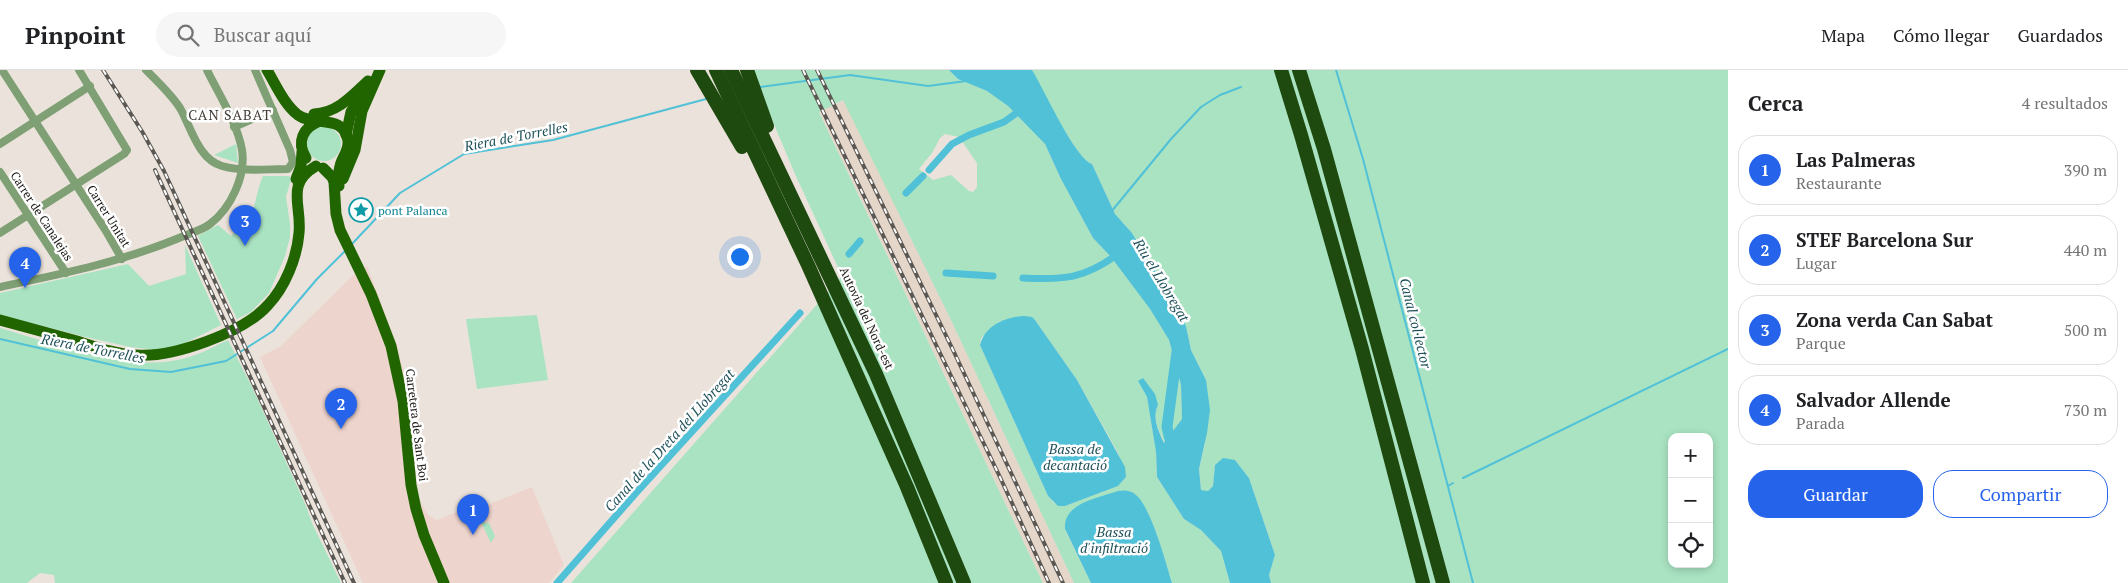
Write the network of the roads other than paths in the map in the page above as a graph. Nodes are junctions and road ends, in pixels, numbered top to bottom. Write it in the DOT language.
graph roads {
  1 [pos="2,70"];
  2 [pos="79,70"];
  3 [pos="146,70"];
  4 [pos="207,70"];
  5 [pos="255,70"];
  6 [pos="262,70"];
  7 [pos="268,70"];
  8 [pos="378,70"];
  9 [pos="697,70"];
  10 [pos="1281,70"];
  11 [pos="1299,70"];
  12 [pos="740,73"];
  13 [pos="718,76"];
  14 [pos="368,81"];
  15 [pos="90,86"];
  16 [pos="288,104"];
  17 [pos="742,109"];
  18 [pos="273,110"];
  19 [pos="323,121"];
  20 [pos="35,122"];
  21 [pos="234,127"];
  22 [pos="346,134"];
  23 [pos="302,137"];
  24 [pos="0,144"];
  25 [pos="302,152"];
  26 [pos="342,160"];
  27 [pos="319,167"];
  28 [pos="242,170"];
  29 [pos="0,172"];
  30 [pos="76,184"];
  31 [pos="339,187"];
  32 [pos="28,215"];
  33 [pos="339,225"];
  34 [pos="0,233"];
  35 [pos="122,259"];
  36 [pos="66,273"];
  37 [pos="0,287"];
  38 [pos="252,318"];
  39 [pos="0,320"];
  40 [pos="444,583"];
  41 [pos="946,583"];
  42 [pos="964,583"];
  43 [pos="1423,583"];
  44 [pos="1443,583"];
  1 -- 20 [label="street, Carrer Unitat"];
  2 -- 15 [label="street"];
  3 -- 28 [label="street"];
  4 -- 21 [label="street"];
  5 -- 18 [label="street"];
  6 -- 23 [label="main road"];
  7 -- 16 [label="main road"];
  8 -- 14 [label="main road"];
  8 -- 31 [label="main road"];
  9 -- 17 [label="highway"];
  10 -- 43 [label="highway"];
  11 -- 44 [label="highway"];
  12 -- 17 [label="highway"];
  13 -- 17 [label="highway"];
  14 -- 16 [label="main road"];
  14 -- 19 [label="main road"];
  14 -- 22 [label="main road"];
  15 -- 20 [label="street"];
  15 -- 30 [label="street"];
  16 -- 19 [label="main road"];
  17 -- 41 [label="highway"];
  17 -- 42 [label="highway, Autovia del Nord-est"];
  18 -- 21 [label="street"];
  18 -- 28 [label="street"];
  19 -- 22 [label="main road"];
  19 -- 23 [label="main road"];
  20 -- 24 [label="street"];
  20 -- 30 [label="street, Carrer Unitat"];
  21 -- 28 [label="street"];
  22 -- 26 [label="main road"];
  23 -- 25 [label="main road"];
  25 -- 27 [label="main road"];
  25 -- 38 [label="main road"];
  26 -- 27 [label="main road"];
  26 -- 31 [label="main road"];
  27 -- 33 [label="main road"];
  27 -- 38 [label="main road"];
  28 -- 35 [label="street"];
  29 -- 32 [label="street, Carrer de Canalejas"];
  30 -- 32 [label="street"];
  30 -- 35 [label="street, Carrer Unitat"];
  31 -- 33 [label="main road"];
  32 -- 34 [label="street"];
  32 -- 36 [label="street, Carrer de Canalejas"];
  33 -- 40 [label="main road, Carretera de Sant Boi"];
  35 -- 36 [label="street"];
  36 -- 37 [label="street"];
  38 -- 39 [label="main road"];
}
